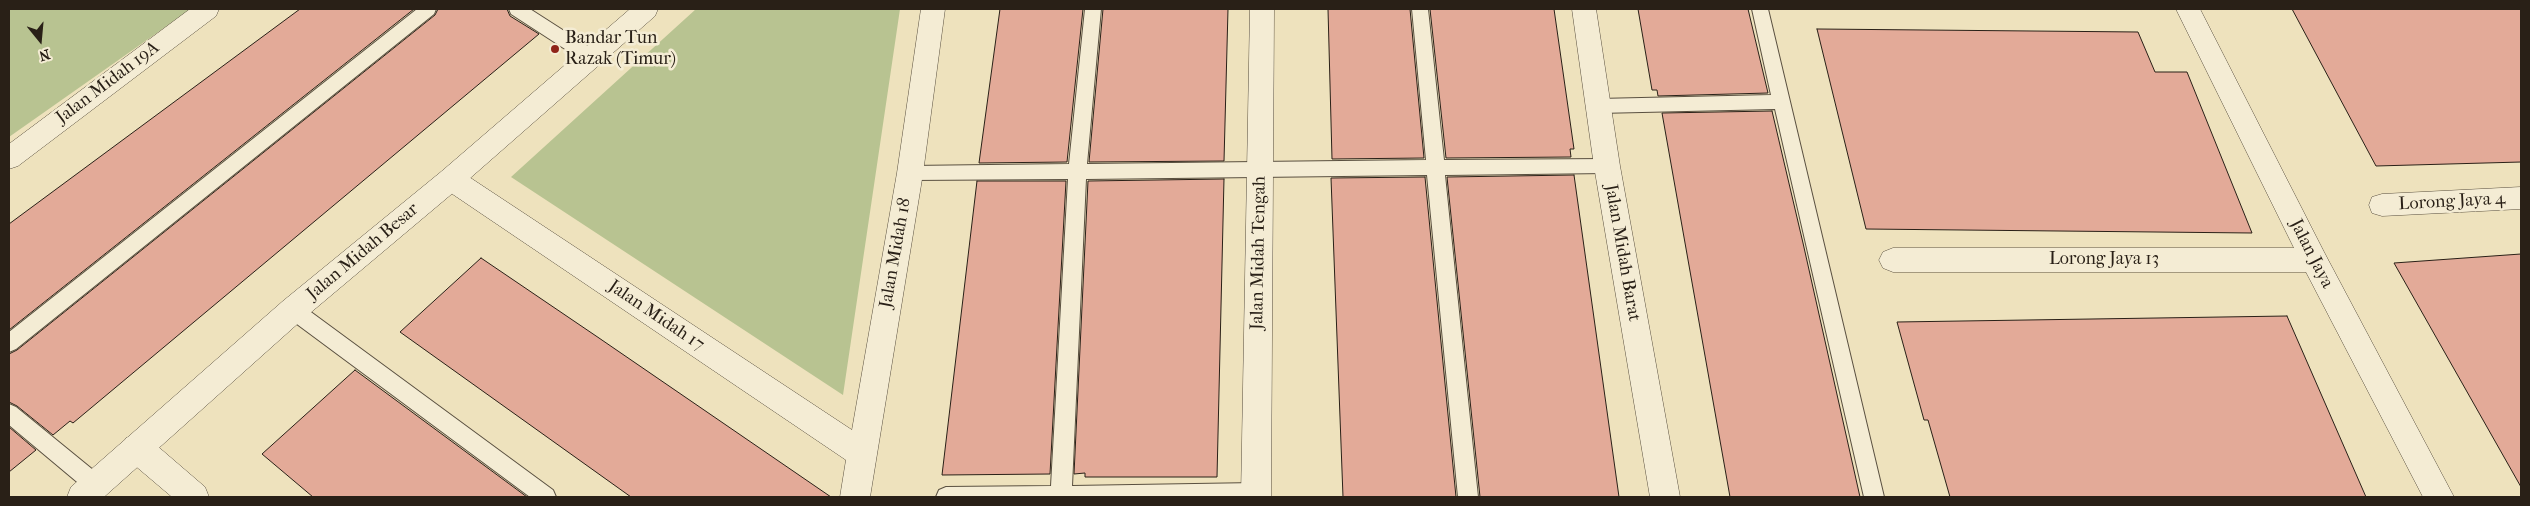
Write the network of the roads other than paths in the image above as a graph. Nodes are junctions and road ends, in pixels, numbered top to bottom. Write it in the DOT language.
graph roads {
  1 [pos="207,9"];
  2 [pos="428,9"];
  3 [pos="516,9"];
  4 [pos="646,9"];
  5 [pos="933,9"];
  6 [pos="1093,9"];
  7 [pos="1262,9"];
  8 [pos="1420,9"];
  9 [pos="1584,9"];
  10 [pos="1760,9"];
  11 [pos="2188,9"];
  12 [pos="591,57"];
  13 [pos="1783,102"];
  14 [pos="1598,106"];
  15 [pos="9,158"];
  16 [pos="1607,166"];
  17 [pos="1436,167"];
  18 [pos="1260,168"];
  19 [pos="1077,171"];
  20 [pos="910,172"];
  21 [pos="451,179"];
  22 [pos="2521,198"];
  23 [pos="2382,205"];
  24 [pos="1893,260"];
  25 [pos="2314,260"];
  26 [pos="293,310"];
  27 [pos="9,343"];
  28 [pos="9,412"];
  29 [pos="137,448"];
  30 [pos="861,453"];
  31 [pos="89,491"];
  32 [pos="1256,495"];
  33 [pos="1061,496"];
  34 [pos="194,497"];
  35 [pos="546,497"];
  36 [pos="855,497"];
  37 [pos="946,497"];
  38 [pos="1468,497"];
  39 [pos="1665,497"];
  40 [pos="1874,497"];
  41 [pos="2439,497"];
  1 -- 15 [label="street, Jalan Midah 19A"];
  2 -- 27 [label="lane"];
  3 -- 12 [label="lane"];
  4 -- 12 [label="street, Jalan Midah Besar"];
  5 -- 20 [label="street, Jalan Midah 18"];
  6 -- 19 [label="lane"];
  7 -- 18 [label="street, Jalan Midah Tengah"];
  8 -- 17 [label="lane"];
  9 -- 14 [label="street, Jalan Midah Barat"];
  10 -- 13 [label="lane"];
  11 -- 25 [label="street, Jalan Jaya"];
  12 -- 21 [label="street, Jalan Midah Besar"];
  13 -- 14 [label="lane"];
  13 -- 40 [label="lane"];
  14 -- 16 [label="street, Jalan Midah Barat"];
  16 -- 17 [label="lane"];
  16 -- 39 [label="street, Jalan Midah Barat"];
  17 -- 18 [label="lane"];
  17 -- 38 [label="lane"];
  18 -- 19 [label="lane"];
  18 -- 32 [label="street, Jalan Midah Tengah"];
  19 -- 20 [label="lane"];
  19 -- 33 [label="lane"];
  20 -- 30 [label="street, Jalan Midah 18"];
  21 -- 26 [label="street, Jalan Midah Besar"];
  21 -- 30 [label="street, Jalan Midah 17"];
  22 -- 23 [label="street, Lorong Jaya 4"];
  24 -- 25 [label="street, Lorong Jaya 13"];
  25 -- 41 [label="street, Jalan Jaya"];
  26 -- 29 [label="street, Jalan Midah Besar"];
  26 -- 35 [label="lane"];
  28 -- 31 [label="lane"];
  29 -- 31 [label="street, Jalan Midah Besar"];
  29 -- 34 [label="street"];
  30 -- 36 [label="street, Jalan Midah 18"];
  32 -- 33 [label="lane"];
  33 -- 37 [label="lane"];
}
